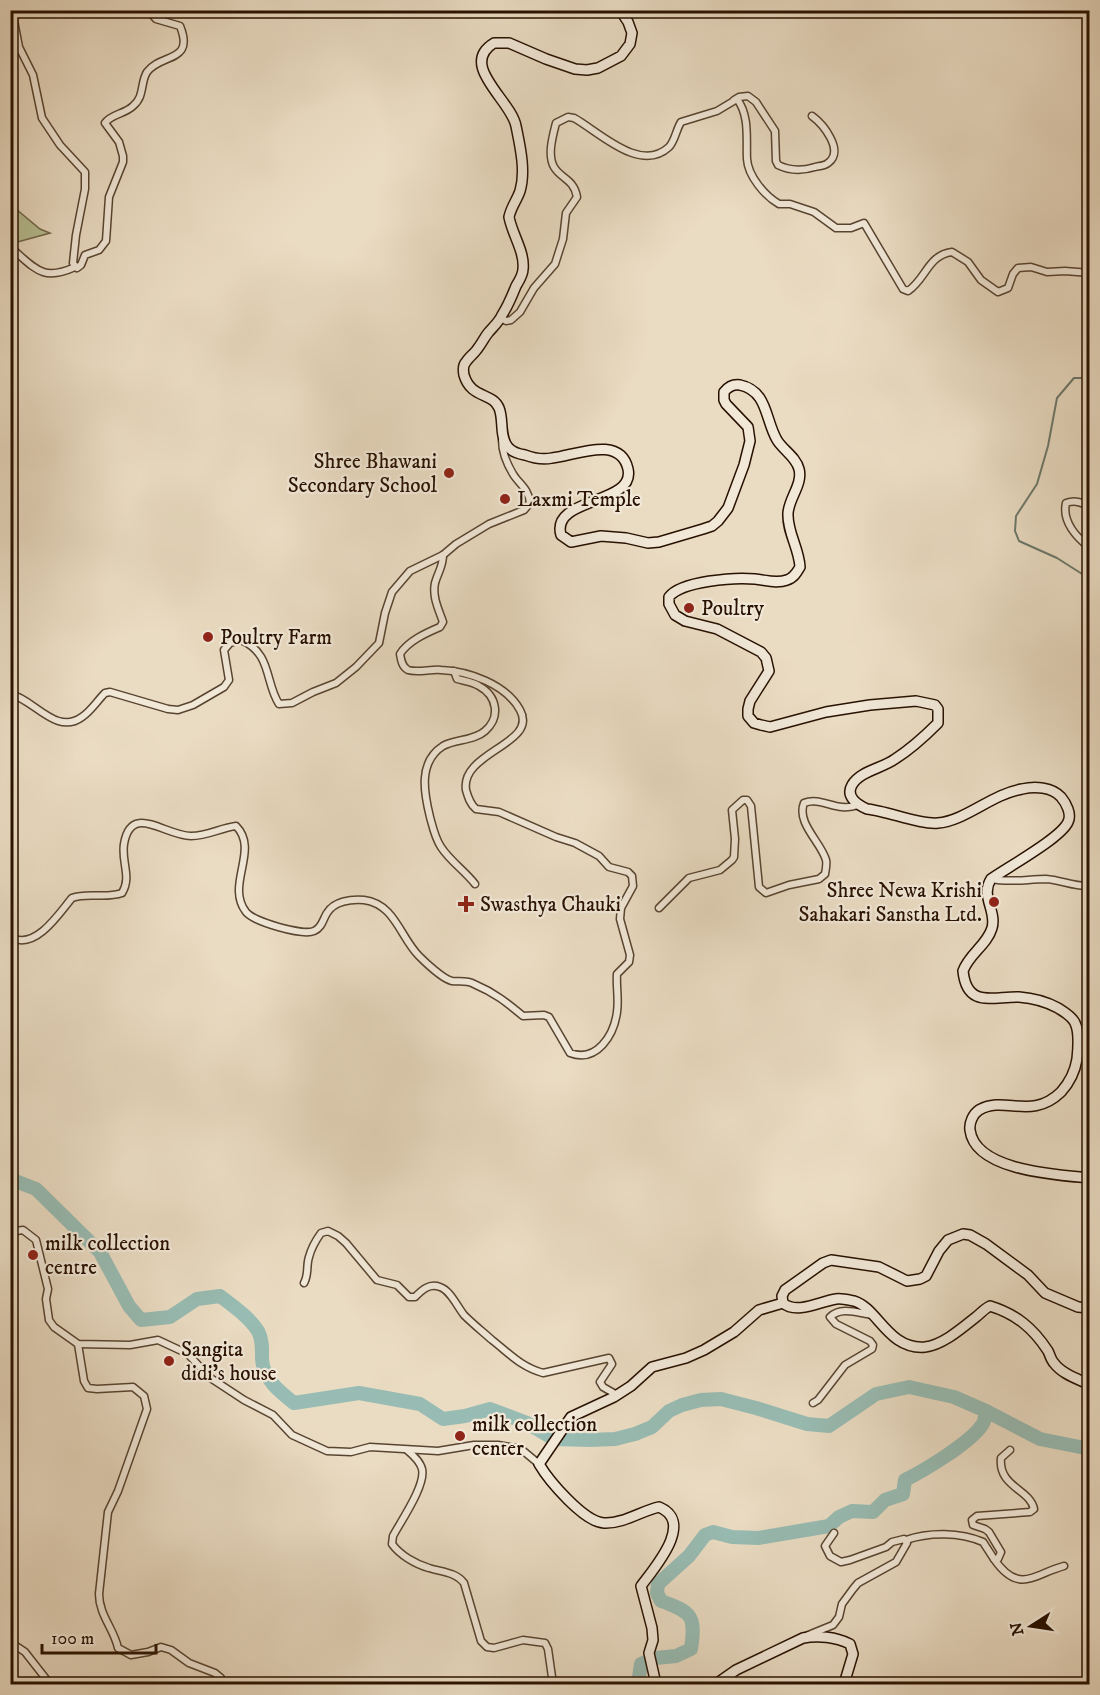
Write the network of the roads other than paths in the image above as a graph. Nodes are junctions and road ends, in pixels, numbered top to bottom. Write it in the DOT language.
graph roads {
  1 [pos="12,10"];
  2 [pos="148,10"];
  3 [pos="620,10"];
  4 [pos="734,100"];
  5 [pos="812,116"];
  6 [pos="10,247"];
  7 [pos="75,267"];
  8 [pos="1089,273"];
  9 [pos="501,318"];
  10 [pos="10,361"];
  11 [pos="10,380"];
  12 [pos="502,431"];
  13 [pos="1089,507"];
  14 [pos="1089,548"];
  15 [pos="443,555"];
  16 [pos="454,671"];
  17 [pos="10,694"];
  18 [pos="858,806"];
  19 [pos="991,879"];
  20 [pos="475,884"];
  21 [pos="1089,886"];
  22 [pos="659,908"];
  23 [pos="10,930"];
  24 [pos="1089,1178"];
  25 [pos="10,1233"];
  26 [pos="304,1283"];
  27 [pos="783,1303"];
  28 [pos="1089,1308"];
  29 [pos="872,1315"];
  30 [pos="78,1344"];
  31 [pos="1089,1385"];
  32 [pos="618,1395"];
  33 [pos="813,1403"];
  34 [pos="406,1449"];
  35 [pos="1011,1450"];
  36 [pos="539,1464"];
  37 [pos="834,1533"];
  38 [pos="906,1540"];
  39 [pos="994,1560"];
  40 [pos="1064,1566"];
  41 [pos="803,1638"];
  42 [pos="10,1642"];
  43 [pos="727,1681"];
  44 [pos="50,1684"];
  45 [pos="184,1684"];
  46 [pos="204,1684"];
  47 [pos="224,1684"];
  48 [pos="553,1684"];
  49 [pos="656,1684"];
  50 [pos="716,1684"];
  51 [pos="844,1684"];
  1 -- 7 [label="street"];
  2 -- 7 [label="street"];
  3 -- 9 [label="street"];
  4 -- 5 [label="street"];
  4 -- 8 [label="street"];
  4 -- 9 [label="street"];
  6 -- 7 [label="street"];
  9 -- 12 [label="street"];
  10 -- 11 [label="street"];
  12 -- 15 [label="street"];
  12 -- 18 [label="street"];
  13 -- 14 [label="street"];
  15 -- 16 [label="street"];
  15 -- 17 [label="street"];
  16 -- 20 [label="street"];
  16 -- 23 [label="street"];
  18 -- 19 [label="street"];
  18 -- 22 [label="street"];
  19 -- 21 [label="street"];
  19 -- 24 [label="street"];
  25 -- 30 [label="street"];
  26 -- 32 [label="street"];
  27 -- 28 [label="street"];
  27 -- 29 [label="street"];
  27 -- 32 [label="street"];
  29 -- 31 [label="street"];
  29 -- 33 [label="street"];
  30 -- 34 [label="street"];
  30 -- 47 [label="street"];
  32 -- 36 [label="street"];
  34 -- 36 [label="street"];
  34 -- 48 [label="street"];
  35 -- 39 [label="street"];
  36 -- 49 [label="street"];
  37 -- 38 [label="street"];
  38 -- 39 [label="street"];
  38 -- 41 [label="street"];
  39 -- 40 [label="street"];
  41 -- 43 [label="street"];
  41 -- 51 [label="street"];
  42 -- 44 [label="street"];
  43 -- 50 [label="street"];
  45 -- 46 [label="street"];
}
